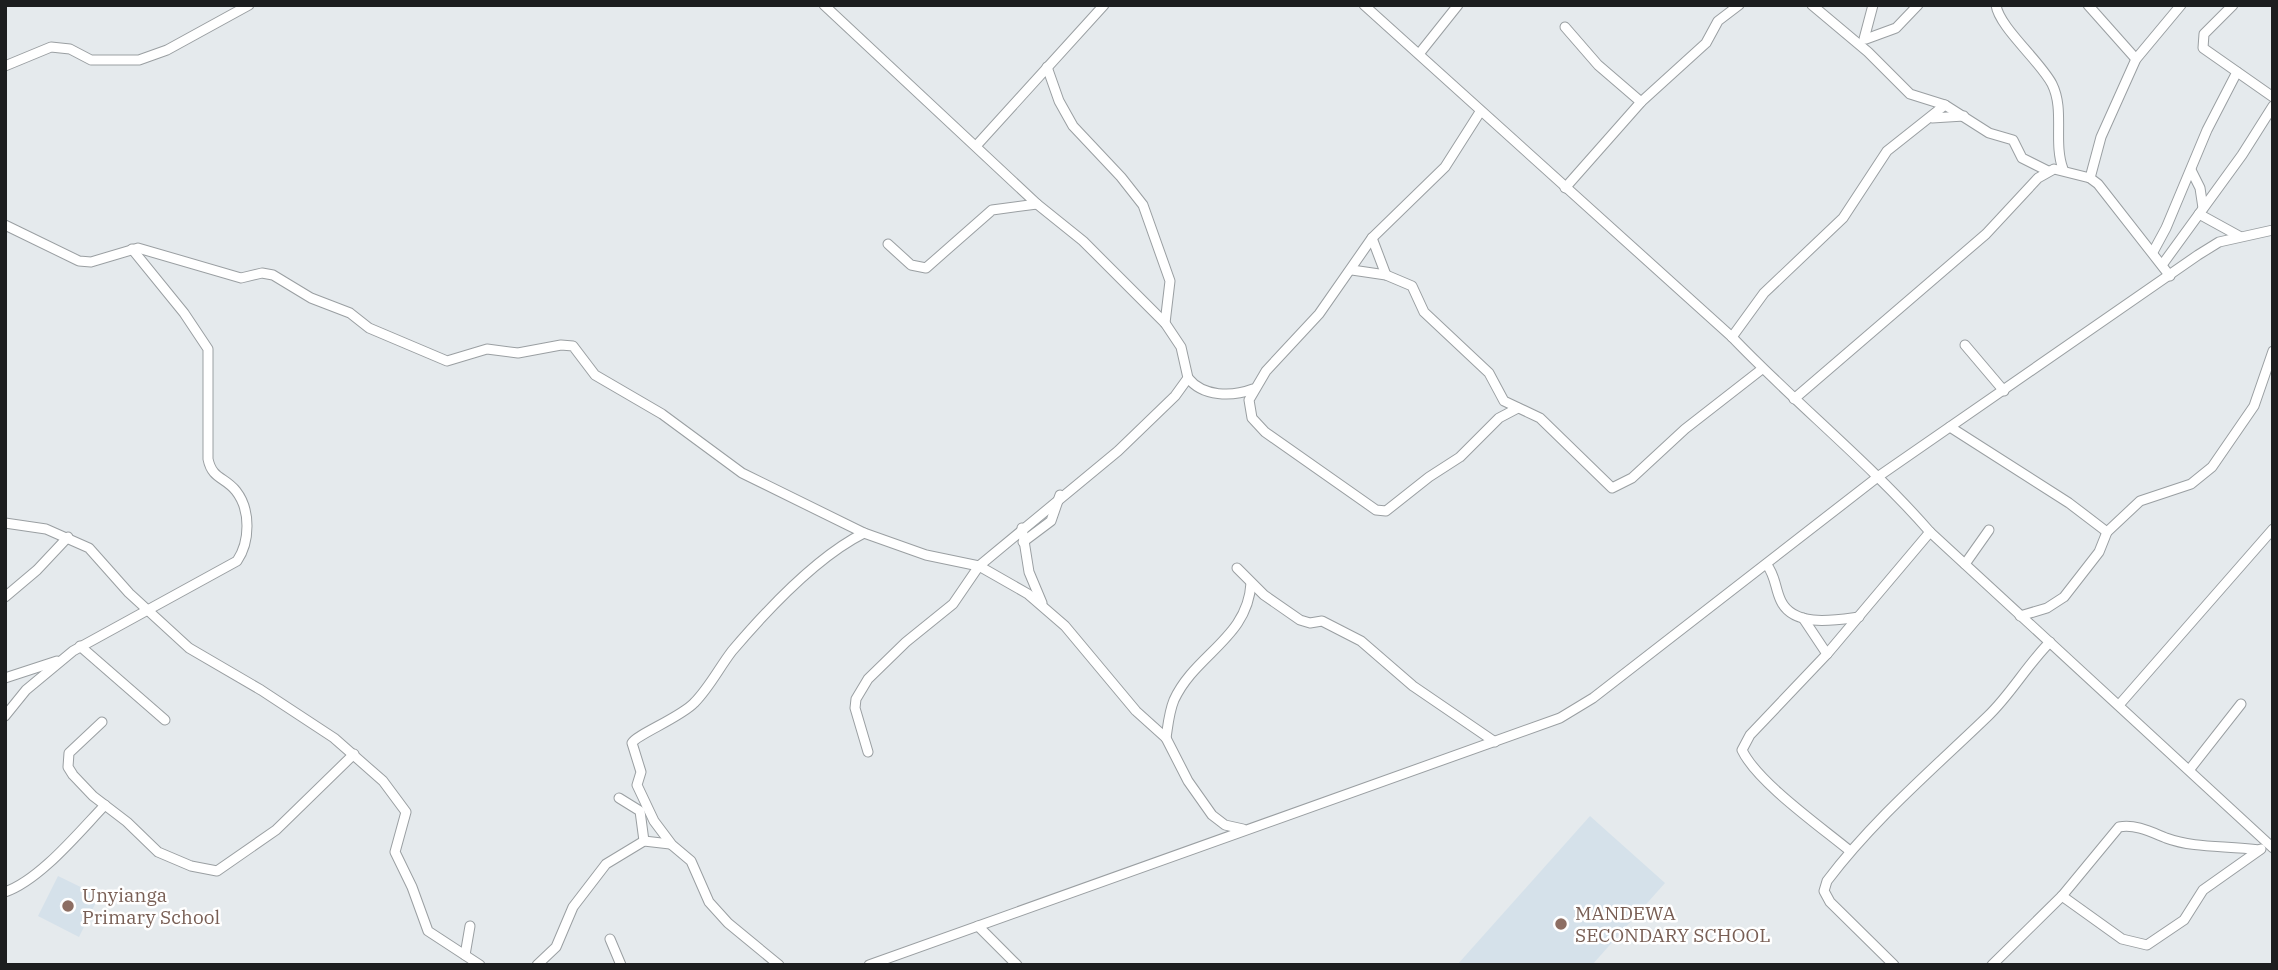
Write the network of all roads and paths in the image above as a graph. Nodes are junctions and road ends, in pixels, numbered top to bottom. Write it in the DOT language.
graph roads {
  1 [pos="249,5"];
  2 [pos="824,5"];
  3 [pos="1104,5"];
  4 [pos="1364,5"];
  5 [pos="1458,5"];
  6 [pos="1739,5"];
  7 [pos="1812,5"];
  8 [pos="1873,5"];
  9 [pos="1918,5"];
  10 [pos="1996,5"];
  11 [pos="2088,5"];
  12 [pos="2181,5"];
  13 [pos="2233,5"];
  14 [pos="1565,27"];
  15 [pos="1866,39"];
  16 [pos="1855,41"];
  17 [pos="1419,54"];
  18 [pos="2136,59"];
  19 [pos="5,66"];
  20 [pos="1046,67"];
  21 [pos="2237,72"];
  22 [pos="2273,97"];
  23 [pos="1642,102"];
  24 [pos="1945,105"];
  25 [pos="2273,106"];
  26 [pos="1480,112"];
  27 [pos="1964,116"];
  28 [pos="1932,118"];
  29 [pos="976,146"];
  30 [pos="2063,169"];
  31 [pos="2191,170"];
  32 [pos="2048,171"];
  33 [pos="2090,178"];
  34 [pos="1565,188"];
  35 [pos="1037,204"];
  36 [pos="2201,211"];
  37 [pos="5,225"];
  38 [pos="2273,230"];
  39 [pos="2239,236"];
  40 [pos="1372,238"];
  41 [pos="888,244"];
  42 [pos="132,249"];
  43 [pos="2153,252"];
  44 [pos="2162,265"];
  45 [pos="1352,270"];
  46 [pos="1386,275"];
  47 [pos="2170,276"];
  48 [pos="1166,323"];
  49 [pos="1732,337"];
  50 [pos="1965,345"];
  51 [pos="2273,351"];
  52 [pos="1762,369"];
  53 [pos="1188,378"];
  54 [pos="1253,389"];
  55 [pos="2004,391"];
  56 [pos="1794,399"];
  57 [pos="1518,408"];
  58 [pos="1950,427"];
  59 [pos="1880,476"];
  60 [pos="1060,495"];
  61 [pos="5,523"];
  62 [pos="1022,528"];
  63 [pos="2273,529"];
  64 [pos="1989,530"];
  65 [pos="2107,531"];
  66 [pos="1930,532"];
  67 [pos="864,533"];
  68 [pos="68,537"];
  69 [pos="1023,542"];
  70 [pos="1767,565"];
  71 [pos="1965,565"];
  72 [pos="979,566"];
  73 [pos="1237,568"];
  74 [pos="1251,583"];
  75 [pos="5,597"];
  76 [pos="1044,608"];
  77 [pos="150,611"];
  78 [pos="2020,616"];
  79 [pos="1859,617"];
  80 [pos="1803,618"];
  81 [pos="2050,642"];
  82 [pos="80,646"];
  83 [pos="1827,654"];
  84 [pos="63,659"];
  85 [pos="5,678"];
  86 [pos="2241,704"];
  87 [pos="2119,705"];
  88 [pos="5,716"];
  89 [pos="165,720"];
  90 [pos="102,722"];
  91 [pos="1166,738"];
  92 [pos="1494,742"];
  93 [pos="868,752"];
  94 [pos="354,754"];
  95 [pos="2190,769"];
  96 [pos="619,798"];
  97 [pos="105,805"];
  98 [pos="1248,830"];
  99 [pos="644,841"];
  100 [pos="672,845"];
  101 [pos="2271,846"];
  102 [pos="2259,850"];
  103 [pos="1850,851"];
  104 [pos="5,892"];
  105 [pos="2062,896"];
  106 [pos="470,926"];
  107 [pos="978,926"];
  108 [pos="610,939"];
  109 [pos="472,961"];
  110 [pos="1012,963"];
  111 [pos="537,965"];
  112 [pos="621,965"];
  113 [pos="779,965"];
  114 [pos="869,965"];
  115 [pos="1894,965"];
  116 [pos="1993,965"];
  1 -- 19 [label="street"];
  2 -- 29 [label="street"];
  3 -- 20 [label="street"];
  4 -- 17 [label="street"];
  5 -- 17 [label="street"];
  6 -- 23 [label="street"];
  7 -- 16 [label="street"];
  8 -- 15 [label="street"];
  9 -- 15 [label="street"];
  10 -- 30 [label="street"];
  11 -- 18 [label="street"];
  12 -- 18 [label="street"];
  13 -- 21 [label="street"];
  14 -- 23 [label="street"];
  15 -- 16 [label="street"];
  16 -- 24 [label="street"];
  17 -- 26 [label="street"];
  18 -- 33 [label="street"];
  20 -- 29 [label="street"];
  20 -- 48 [label="street"];
  21 -- 22 [label="street"];
  21 -- 31 [label="street"];
  23 -- 34 [label="street"];
  24 -- 27 [label="street"];
  24 -- 28 [label="street"];
  25 -- 36 [label="street"];
  26 -- 34 [label="street"];
  26 -- 40 [label="street"];
  27 -- 28 [label="street"];
  27 -- 32 [label="street"];
  28 -- 49 [label="street"];
  29 -- 35 [label="street"];
  30 -- 32 [label="street"];
  30 -- 33 [label="street"];
  31 -- 36 [label="street"];
  31 -- 43 [label="street"];
  32 -- 56 [label="street"];
  33 -- 43 [label="street"];
  34 -- 49 [label="street"];
  35 -- 41 [label="street"];
  35 -- 48 [label="street"];
  36 -- 39 [label="street"];
  36 -- 44 [label="street"];
  37 -- 42 [label="street"];
  38 -- 39 [label="street"];
  39 -- 47 [label="street"];
  40 -- 45 [label="street"];
  40 -- 46 [label="street"];
  42 -- 67 [label="street"];
  42 -- 77 [label="street"];
  43 -- 44 [label="street"];
  44 -- 47 [label="street"];
  45 -- 46 [label="street"];
  45 -- 54 [label="street"];
  46 -- 57 [label="street"];
  47 -- 55 [label="street"];
  48 -- 53 [label="street"];
  49 -- 52 [label="street"];
  50 -- 55 [label="street"];
  51 -- 65 [label="street"];
  52 -- 56 [label="street"];
  52 -- 57 [label="street"];
  53 -- 54 [label="street"];
  53 -- 60 [label="street"];
  54 -- 57 [label="street"];
  55 -- 58 [label="street"];
  56 -- 59 [label="street"];
  58 -- 59 [label="street"];
  58 -- 65 [label="street"];
  59 -- 66 [label="street"];
  59 -- 70 [label="street"];
  60 -- 62 [label="street"];
  60 -- 69 [label="street"];
  61 -- 68 [label="street"];
  62 -- 69 [label="street"];
  62 -- 72 [label="street"];
  63 -- 87 [label="street"];
  64 -- 71 [label="street"];
  65 -- 78 [label="street"];
  66 -- 71 [label="street"];
  66 -- 79 [label="street"];
  67 -- 72 [label="street"];
  67 -- 100 [label="street"];
  68 -- 75 [label="street"];
  68 -- 77 [label="street"];
  69 -- 76 [label="street"];
  70 -- 80 [label="street"];
  70 -- 92 [label="street"];
  71 -- 78 [label="street"];
  72 -- 76 [label="street"];
  72 -- 93 [label="street"];
  73 -- 74 [label="street"];
  74 -- 91 [label="street"];
  74 -- 92 [label="street"];
  76 -- 91 [label="street"];
  77 -- 82 [label="street"];
  77 -- 94 [label="street"];
  78 -- 81 [label="street"];
  79 -- 80 [label="street"];
  79 -- 83 [label="street"];
  80 -- 83 [label="street"];
  81 -- 87 [label="street"];
  81 -- 103 [label="street"];
  82 -- 84 [label="street"];
  82 -- 89 [label="street"];
  83 -- 103 [label="street"];
  84 -- 85 [label="street"];
  84 -- 88 [label="street"];
  86 -- 95 [label="street"];
  87 -- 95 [label="street"];
  90 -- 97 [label="street"];
  91 -- 98 [label="street"];
  92 -- 98 [label="street"];
  94 -- 97 [label="street"];
  94 -- 109 [label="street"];
  95 -- 101 [label="street"];
  96 -- 99 [label="street"];
  97 -- 104 [label="street"];
  98 -- 107 [label="street"];
  99 -- 100 [label="street"];
  99 -- 111 [label="street"];
  100 -- 113 [label="street"];
  101 -- 102 [label="street"];
  102 -- 105 [label="street"];
  102 -- 105 [label="street"];
  103 -- 115 [label="street"];
  105 -- 116 [label="street"];
  106 -- 109 [label="street"];
  107 -- 110 [label="street"];
  107 -- 114 [label="street"];
  108 -- 112 [label="street"];
}
